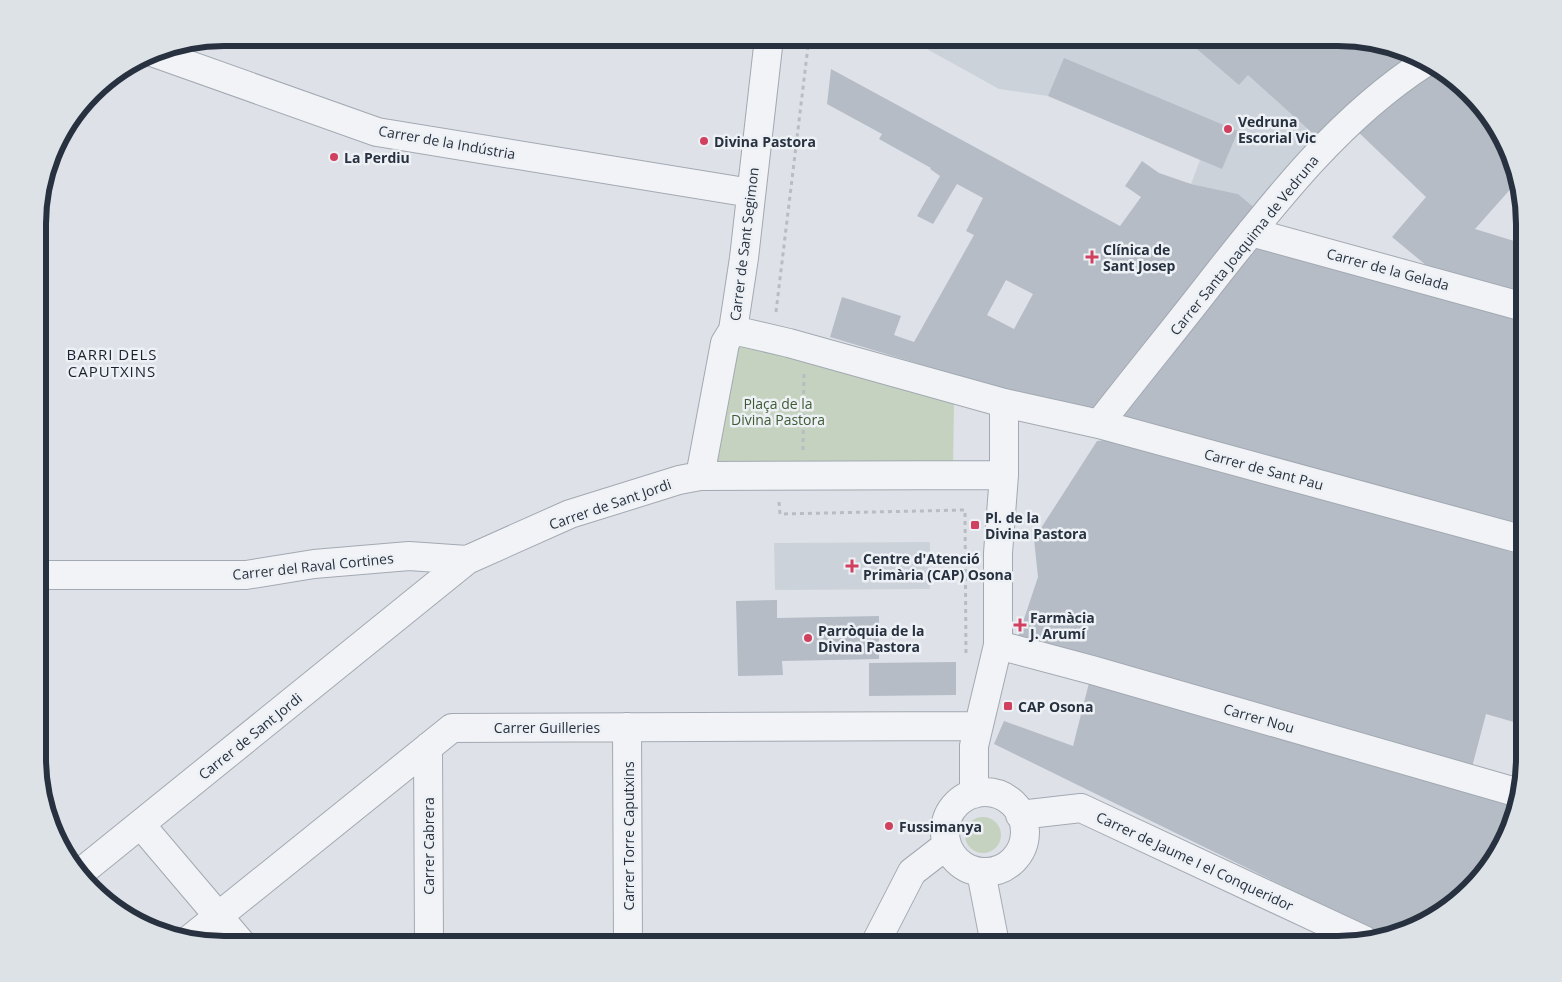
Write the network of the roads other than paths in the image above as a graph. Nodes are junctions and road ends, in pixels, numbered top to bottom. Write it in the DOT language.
graph roads {
  1 [pos="767,46"];
  2 [pos="165,57"];
  3 [pos="1419,66"];
  4 [pos="751,193"];
  5 [pos="1251,232"];
  6 [pos="1515,306"];
  7 [pos="733,330"];
  8 [pos="1004,403"];
  9 [pos="1099,424"];
  10 [pos="700,476"];
  11 [pos="1004,476"];
  12 [pos="1516,538"];
  13 [pos="410,556"];
  14 [pos="467,560"];
  15 [pos="46,575"];
  16 [pos="420,599"];
  17 [pos="998,645"];
  18 [pos="978,726"];
  19 [pos="627,727"];
  20 [pos="428,747"];
  21 [pos="1512,792"];
  22 [pos="974,794"];
  23 [pos="1020,815"];
  24 [pos="141,825"];
  25 [pos="947,845"];
  26 [pos="85,869"];
  27 [pos="981,872"];
  28 [pos="218,916"];
  29 [pos="197,933"];
  30 [pos="1353,935"];
  31 [pos="235,936"];
  32 [pos="429,936"];
  33 [pos="628,936"];
  34 [pos="879,936"];
  35 [pos="993,936"];
  1 -- 4 [label="street, Carrer de Sant Segimon"];
  2 -- 4 [label="street, Carrer de la Indústria"];
  3 -- 5 [label="street, Carrer Santa Joaquima de Vedruna"];
  4 -- 7 [label="street, Carrer de Sant Segimon"];
  5 -- 6 [label="street, Carrer de la Gelada"];
  5 -- 9 [label="street, Carrer Santa Joaquima de Vedruna"];
  7 -- 8 [label="street"];
  7 -- 10 [label="street"];
  8 -- 9 [label="street, Carrer de Sant Pau"];
  8 -- 11 [label="street"];
  9 -- 12 [label="street, Carrer de Sant Pau"];
  10 -- 11 [label="street"];
  10 -- 14 [label="street, Carrer de Sant Jordi"];
  11 -- 17 [label="street"];
  13 -- 14 [label="street, Carrer del Raval Cortines"];
  13 -- 15 [label="street, Carrer del Raval Cortines"];
  13 -- 16 [label="street"];
  14 -- 16 [label="street, Carrer de Sant Jordi"];
  16 -- 24 [label="street, Carrer de Sant Jordi"];
  17 -- 18 [label="street"];
  17 -- 21 [label="street, Carrer Nou"];
  18 -- 19 [label="street, Carrer Guilleries"];
  18 -- 22 [label="street"];
  19 -- 20 [label="street, Carrer Guilleries"];
  19 -- 33 [label="street, Carrer Torre Caputxins"];
  20 -- 28 [label="street, Carrer Guilleries"];
  20 -- 32 [label="street, Carrer Cabrera"];
  22 -- 23 [label="street"];
  22 -- 25 [label="street"];
  23 -- 27 [label="street"];
  23 -- 30 [label="street, Carrer de Jaume I el Conqueridor"];
  24 -- 26 [label="street, Carrer de Sant Jordi"];
  24 -- 28 [label="street"];
  25 -- 27 [label="street"];
  25 -- 34 [label="street"];
  27 -- 35 [label="street"];
  28 -- 29 [label="street, Carrer Guilleries"];
  28 -- 31 [label="street"];
}
